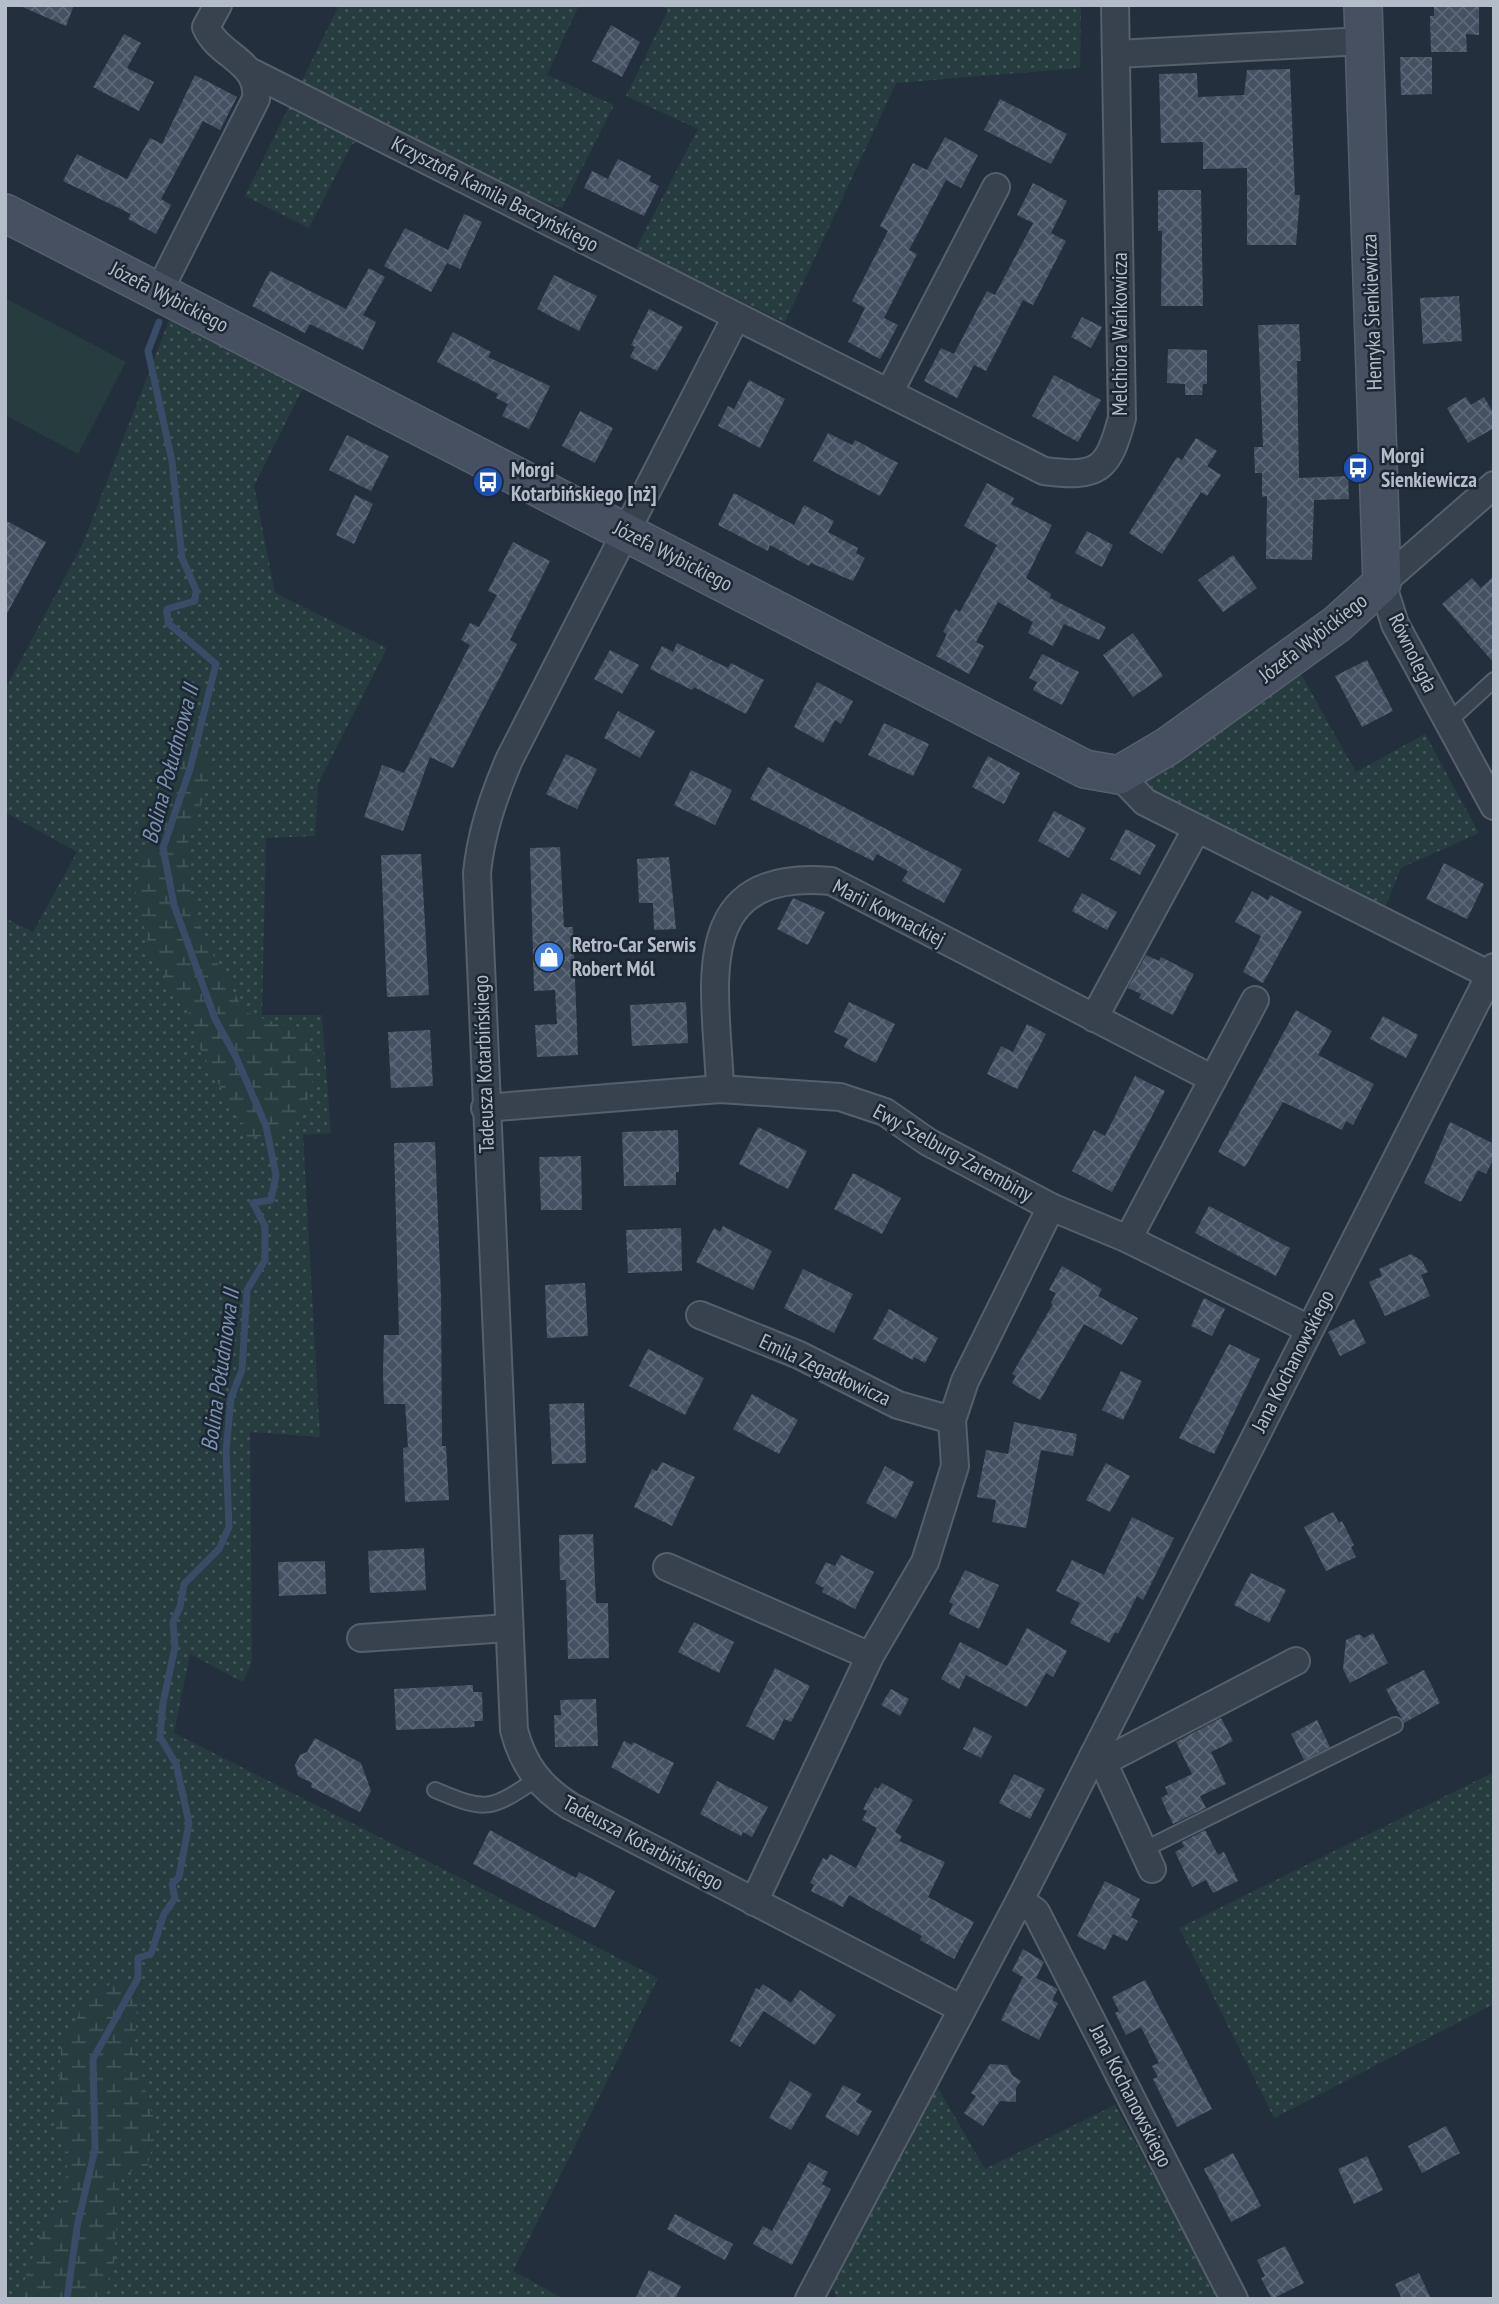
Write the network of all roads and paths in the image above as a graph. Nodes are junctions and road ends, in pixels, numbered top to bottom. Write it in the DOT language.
graph roads {
  1 [pos="218,5"];
  2 [pos="1115,5"];
  3 [pos="1363,23"];
  4 [pos="1117,54"];
  5 [pos="253,73"];
  6 [pos="996,187"];
  7 [pos="5,214"];
  8 [pos="159,291"];
  9 [pos="736,317"];
  10 [pos="890,391"];
  11 [pos="1494,485"];
  12 [pos="624,531"];
  13 [pos="1382,583"];
  14 [pos="1494,680"];
  15 [pos="1448,722"];
  16 [pos="1119,775"];
  17 [pos="1494,805"];
  18 [pos="1197,828"];
  19 [pos="1492,971"];
  20 [pos="1255,1000"];
  21 [pos="1094,1018"];
  22 [pos="1213,1079"];
  23 [pos="720,1089"];
  24 [pos="485,1108"];
  25 [pos="1051,1207"];
  26 [pos="1128,1239"];
  27 [pos="700,1315"];
  28 [pos="1309,1329"];
  29 [pos="952,1420"];
  30 [pos="667,1567"];
  31 [pos="508,1628"];
  32 [pos="361,1639"];
  33 [pos="870,1656"];
  34 [pos="1296,1661"];
  35 [pos="1395,1725"];
  36 [pos="1098,1759"];
  37 [pos="537,1779"];
  38 [pos="435,1790"];
  39 [pos="1148,1859"];
  40 [pos="1020,1900"];
  41 [pos="754,1902"];
  42 [pos="962,2009"];
  43 [pos="809,2299"];
  44 [pos="1234,2299"];
  1 -- 5 [label="street, Krzysztofa Kamila Baczyńskiego"];
  2 -- 4 [label="street, Melchiora Wańkowicza"];
  3 -- 4 [label="street, Henryka Sienkiewicza"];
  3 -- 13 [label="street, Henryka Sienkiewicza"];
  4 -- 10 [label="street, Melchiora Wańkowicza"];
  5 -- 8 [label="street"];
  5 -- 9 [label="street, Krzysztofa Kamila Baczyńskiego"];
  6 -- 10 [label="street"];
  7 -- 8 [label="street, Józefa Wybickiego"];
  8 -- 12 [label="street, Józefa Wybickiego"];
  9 -- 10 [label="street, Melchiora Wańkowicza"];
  9 -- 12 [label="street, Tadeusza Kotarbińskiego"];
  11 -- 13 [label="street, Józefa Wybickiego"];
  12 -- 16 [label="street, Józefa Wybickiego"];
  12 -- 24 [label="street, Tadeusza Kotarbińskiego"];
  13 -- 15 [label="street, Równoległa"];
  13 -- 16 [label="street, Józefa Wybickiego"];
  14 -- 15 [label="lane, Równoległa"];
  15 -- 17 [label="street, Równoległa"];
  16 -- 18 [label="street"];
  18 -- 19 [label="street"];
  18 -- 21 [label="street"];
  19 -- 28 [label="street, Jana Kochanowskiego"];
  20 -- 22 [label="street"];
  21 -- 22 [label="street, Marii Kownackiej"];
  21 -- 23 [label="street, Marii Kownackiej"];
  22 -- 26 [label="street"];
  23 -- 24 [label="street, Ewy Szelburg-Zarembiny"];
  23 -- 25 [label="street, Ewy Szelburg-Zarembiny"];
  24 -- 31 [label="street, Tadeusza Kotarbińskiego"];
  25 -- 26 [label="street, Ewy Szelburg-Zarembiny"];
  25 -- 29 [label="street"];
  26 -- 28 [label="street, Ewy Szelburg-Zarembiny"];
  27 -- 29 [label="street, Emila Zegadłowicza"];
  28 -- 36 [label="street, Jana Kochanowskiego"];
  29 -- 33 [label="street"];
  30 -- 33 [label="street"];
  31 -- 32 [label="street"];
  31 -- 37 [label="street, Tadeusza Kotarbińskiego"];
  33 -- 41 [label="street"];
  34 -- 36 [label="street"];
  35 -- 39 [label="lane"];
  36 -- 39 [label="street"];
  36 -- 40 [label="street, Jana Kochanowskiego"];
  37 -- 38 [label="lane"];
  37 -- 41 [label="street, Tadeusza Kotarbińskiego"];
  40 -- 42 [label="street, Jana Kochanowskiego"];
  40 -- 44 [label="street, Jana Kochanowskiego"];
  41 -- 42 [label="street, Tadeusza Kotarbińskiego"];
  42 -- 43 [label="street, Jana Kochanowskiego"];
}
